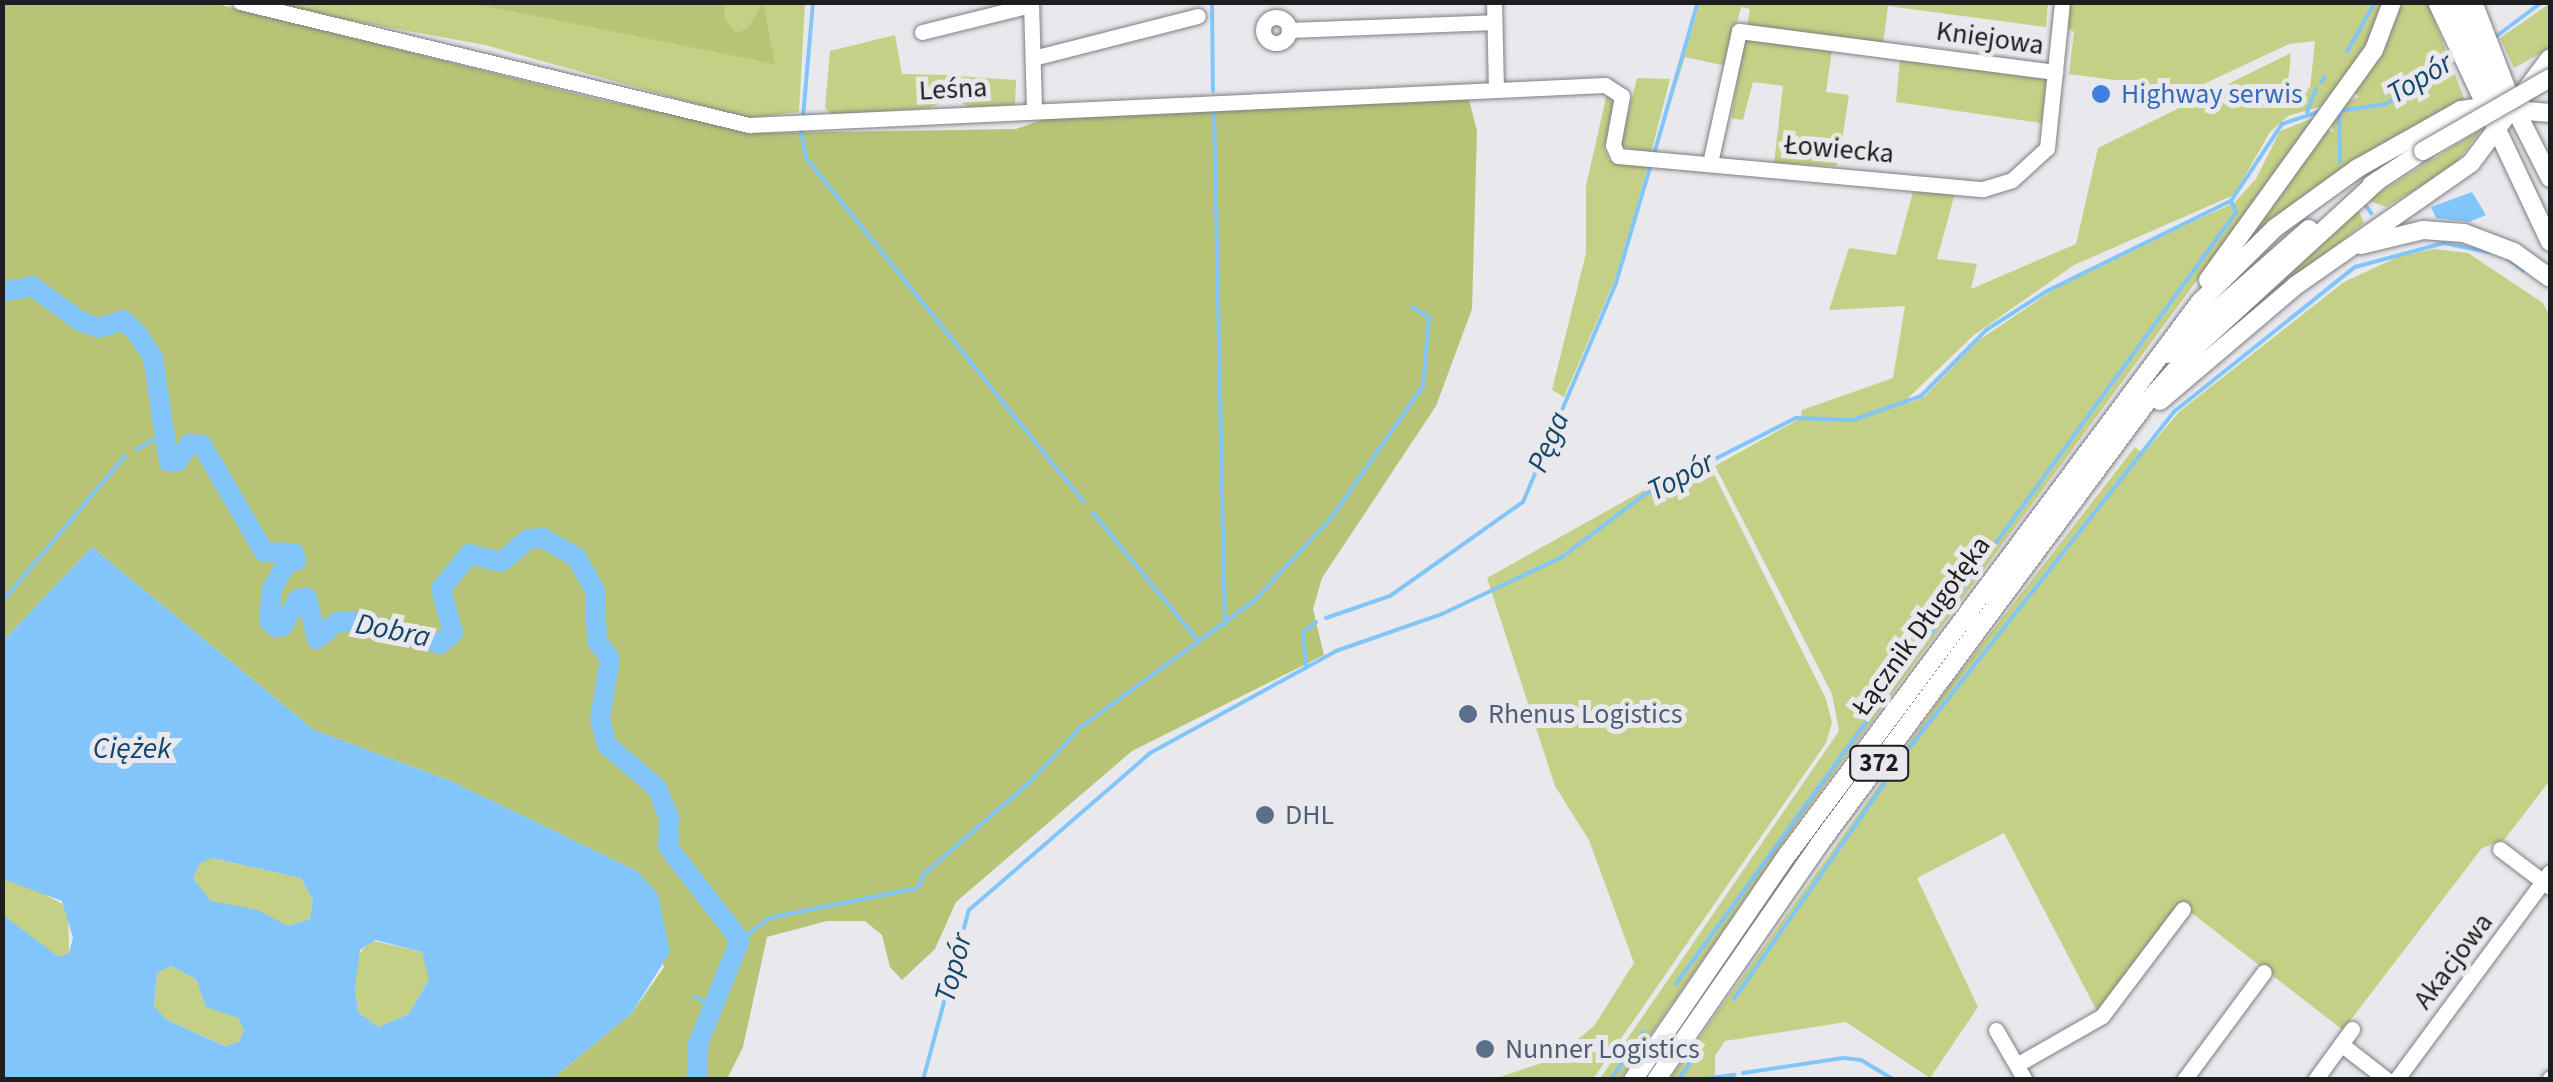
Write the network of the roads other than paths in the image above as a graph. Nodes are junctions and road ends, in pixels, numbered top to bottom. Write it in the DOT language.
graph roads {
  1 [pos="240,2"];
  2 [pos="1494,2"];
  3 [pos="2062,2"];
  4 [pos="2392,2"];
  5 [pos="2437,2"];
  6 [pos="2454,2"];
  7 [pos="2474,2"];
  8 [pos="1031,4"];
  9 [pos="1198,16"];
  10 [pos="1494,22"];
  11 [pos="1289,30"];
  12 [pos="922,32"];
  13 [pos="2468,33"];
  14 [pos="1033,58"];
  15 [pos="2550,58"];
  16 [pos="2481,63"];
  17 [pos="2055,72"];
  18 [pos="2550,78"];
  19 [pos="1496,87"];
  20 [pos="2512,103"];
  21 [pos="2482,106"];
  22 [pos="1034,110"];
  23 [pos="2550,114"];
  24 [pos="2495,131"];
  25 [pos="1614,152"];
  26 [pos="1710,163"];
  27 [pos="2550,178"];
  28 [pos="2378,180"];
  29 [pos="2550,242"];
  30 [pos="2338,254"];
  31 [pos="2550,278"];
  32 [pos="2175,330"];
  33 [pos="2119,405"];
  34 [pos="2111,452"];
  35 [pos="2500,849"];
  36 [pos="2548,880"];
  37 [pos="2183,908"];
  38 [pos="2264,972"];
  39 [pos="2352,1029"];
  40 [pos="1996,1030"];
  41 [pos="2341,1044"];
  42 [pos="2022,1072"];
  43 [pos="1633,1080"];
  44 [pos="1656,1080"];
  45 [pos="2184,1080"];
  46 [pos="2315,1080"];
  47 [pos="2388,1080"];
  48 [pos="2396,1080"];
  1 -- 22 [label="street, Leśna"];
  2 -- 10 [label="street"];
  3 -- 17 [label="street"];
  4 -- 32 [label="main road"];
  5 -- 13 [label="main road"];
  6 -- 13 [label="main road"];
  7 -- 13 [label="main road"];
  8 -- 12 [label="street"];
  8 -- 14 [label="street"];
  9 -- 14 [label="street"];
  10 -- 11 [label="street"];
  10 -- 19 [label="street"];
  13 -- 16 [label="main road"];
  13 -- 16 [label="main road"];
  14 -- 22 [label="street"];
  15 -- 20 [label="main road"];
  16 -- 20 [label="main road"];
  16 -- 21 [label="main road"];
  17 -- 26 [label="street, Łowiecka"];
  17 -- 26 [label="street, Kniejowa"];
  18 -- 28 [label="main road, 372, bridge"];
  19 -- 22 [label="street, Leśna"];
  19 -- 25 [label="street, Leśna"];
  20 -- 21 [label="main road"];
  20 -- 23 [label="main road"];
  20 -- 24 [label="main road"];
  20 -- 27 [label="main road"];
  21 -- 24 [label="main road"];
  21 -- 32 [label="main road"];
  24 -- 29 [label="main road"];
  24 -- 30 [label="main road"];
  25 -- 26 [label="street, Łowiecka"];
  28 -- 33 [label="main road, 372"];
  28 -- 34 [label="main road, 372"];
  30 -- 31 [label="main road"];
  30 -- 34 [label="main road"];
  32 -- 33 [label="main road"];
  33 -- 43 [label="main road, Łącznik Długołęka / 372"];
  34 -- 44 [label="main road, Łącznik Długołęka / 372"];
  35 -- 36 [label="street"];
  36 -- 48 [label="street, Akacjowa"];
  37 -- 42 [label="street"];
  38 -- 45 [label="street"];
  39 -- 41 [label="street"];
  40 -- 42 [label="street"];
  41 -- 46 [label="street"];
  41 -- 47 [label="street"];
}
